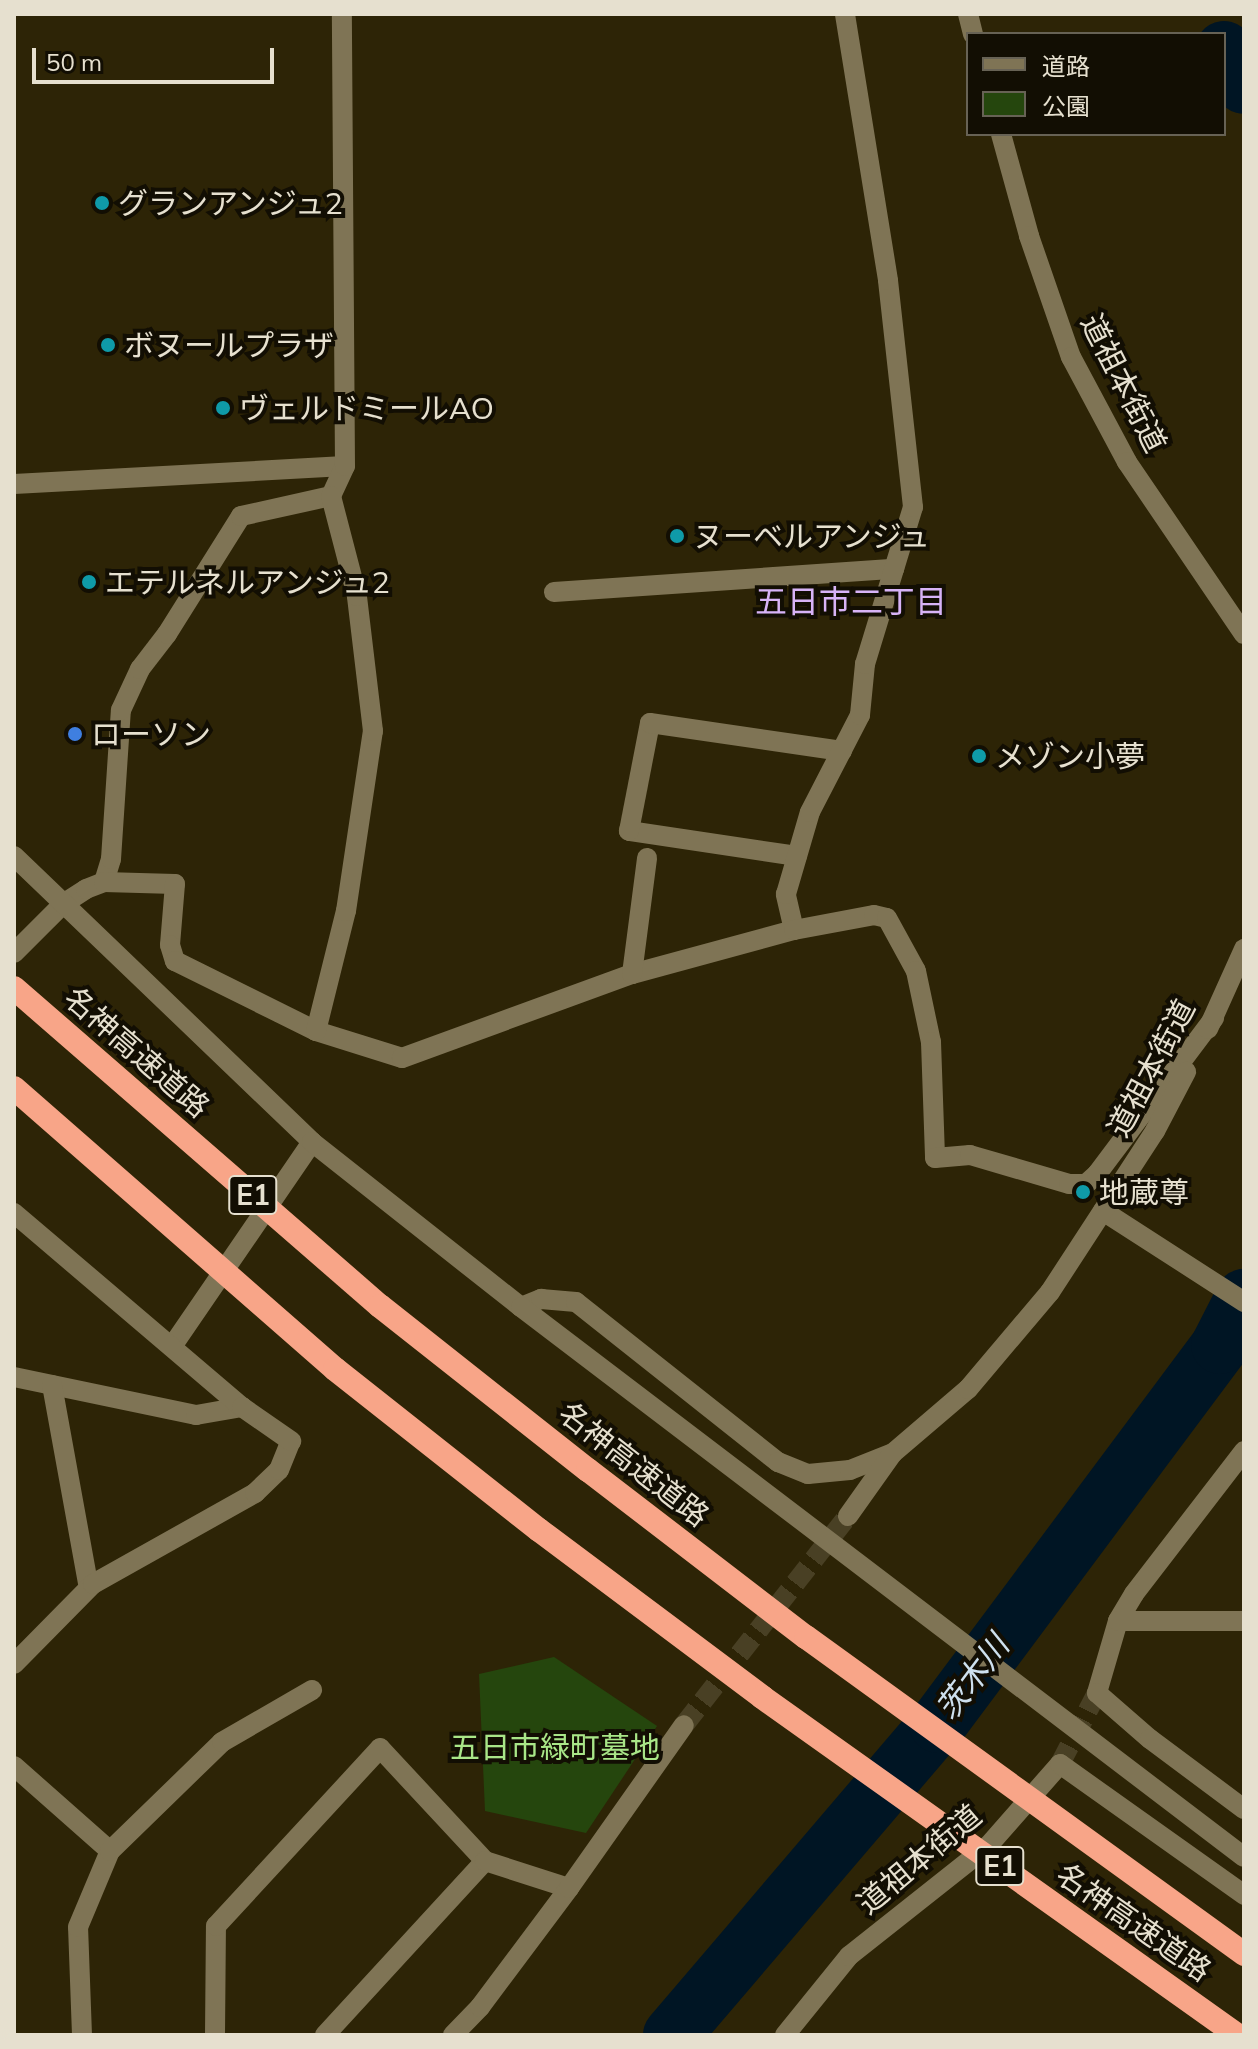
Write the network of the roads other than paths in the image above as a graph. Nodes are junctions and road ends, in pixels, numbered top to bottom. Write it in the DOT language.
graph roads {
  1 [pos="342,14"];
  2 [pos="845,14"];
  3 [pos="1002,136"];
  4 [pos="345,466"];
  5 [pos="14,484"];
  6 [pos="331,496"];
  7 [pos="894,569"];
  8 [pos="554,592"];
  9 [pos="1244,634"];
  10 [pos="842,751"];
  11 [pos="14,856"];
  12 [pos="797,856"];
  13 [pos="647,858"];
  14 [pos="104,882"];
  15 [pos="63,904"];
  16 [pos="794,930"];
  17 [pos="1244,949"];
  18 [pos="14,953"];
  19 [pos="632,974"];
  20 [pos="14,988"];
  21 [pos="1214,1018"];
  22 [pos="316,1031"];
  23 [pos="14,1088"];
  24 [pos="312,1142"];
  25 [pos="14,1213"];
  26 [pos="1110,1215"];
  27 [pos="1244,1302"];
  28 [pos="521,1307"];
  29 [pos="173,1345"];
  30 [pos="14,1377"];
  31 [pos="52,1385"];
  32 [pos="242,1407"];
  33 [pos="1244,1451"];
  34 [pos="893,1453"];
  35 [pos="848,1516"];
  36 [pos="89,1588"];
  37 [pos="1118,1621"];
  38 [pos="1244,1621"];
  39 [pos="14,1664"];
  40 [pos="312,1690"];
  41 [pos="684,1725"];
  42 [pos="14,1766"];
  43 [pos="1244,1809"];
  44 [pos="110,1851"];
  45 [pos="1244,1857"];
  46 [pos="485,1861"];
  47 [pos="569,1888"];
  48 [pos="1244,1895"];
  49 [pos="1244,1954"];
  50 [pos="82,2035"];
  51 [pos="215,2035"];
  52 [pos="325,2035"];
  53 [pos="453,2035"];
  54 [pos="785,2035"];
  55 [pos="1237,2035"];
  1 -- 4 [label="street"];
  2 -- 7 [label="street"];
  3 -- 9 [label="street, 道祖本街道"];
  4 -- 5 [label="street"];
  4 -- 6 [label="street"];
  6 -- 14 [label="street"];
  6 -- 22 [label="street"];
  7 -- 8 [label="street"];
  7 -- 10 [label="street"];
  10 -- 12 [label="street"];
  10 -- 12 [label="street"];
  11 -- 15 [label="street"];
  12 -- 16 [label="street"];
  13 -- 19 [label="street"];
  14 -- 15 [label="street"];
  14 -- 22 [label="street"];
  15 -- 18 [label="street"];
  15 -- 24 [label="street"];
  16 -- 19 [label="street"];
  16 -- 21 [label="street"];
  17 -- 21 [label="street, 道祖本街道"];
  19 -- 22 [label="street"];
  20 -- 49 [label="highway, 名神高速道路 / E1"];
  21 -- 26 [label="street, 道祖本街道"];
  23 -- 55 [label="highway, 名神高速道路 / E1"];
  24 -- 28 [label="street"];
  24 -- 29 [label="street"];
  25 -- 29 [label="street"];
  26 -- 27 [label="street"];
  26 -- 34 [label="street, 道祖本街道"];
  28 -- 34 [label="street"];
  28 -- 45 [label="street"];
  29 -- 32 [label="street"];
  30 -- 31 [label="street"];
  31 -- 32 [label="street"];
  31 -- 36 [label="street"];
  32 -- 36 [label="street"];
  33 -- 37 [label="street"];
  34 -- 35 [label="street"];
  36 -- 39 [label="street"];
  37 -- 38 [label="street"];
  37 -- 43 [label="street"];
  40 -- 44 [label="street"];
  41 -- 47 [label="street"];
  42 -- 44 [label="street"];
  44 -- 50 [label="street"];
  46 -- 47 [label="street"];
  46 -- 51 [label="street"];
  46 -- 52 [label="street"];
  47 -- 53 [label="street"];
  48 -- 54 [label="street, 道祖本街道"];
}
